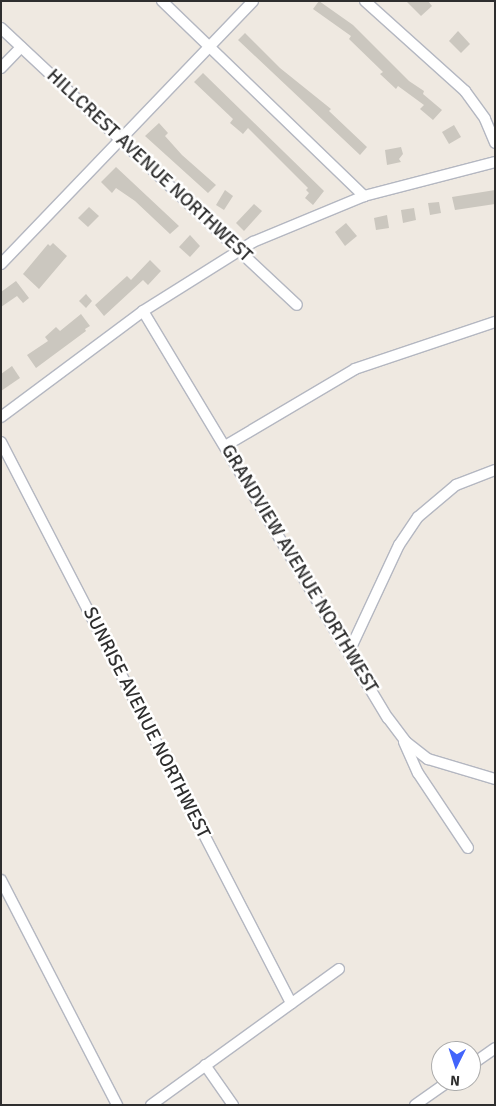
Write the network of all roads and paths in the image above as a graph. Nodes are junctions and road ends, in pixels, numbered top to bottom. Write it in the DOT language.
graph roads {
  1 [pos="162,1"];
  2 [pos="253,1"];
  3 [pos="365,1"];
  4 [pos="1,28"];
  5 [pos="210,46"];
  6 [pos="21,47"];
  7 [pos="1,68"];
  8 [pos="120,141"];
  9 [pos="495,143"];
  10 [pos="495,162"];
  11 [pos="364,196"];
  12 [pos="237,251"];
  13 [pos="1,264"];
  14 [pos="297,305"];
  15 [pos="143,311"];
  16 [pos="495,322"];
  17 [pos="1,417"];
  18 [pos="1,442"];
  19 [pos="225,446"];
  20 [pos="495,470"];
  21 [pos="349,652"];
  22 [pos="402,736"];
  23 [pos="495,779"];
  24 [pos="468,848"];
  25 [pos="1,880"];
  26 [pos="339,969"];
  27 [pos="291,1003"];
  28 [pos="495,1048"];
  29 [pos="481,1058"];
  30 [pos="204,1066"];
  31 [pos="435,1091"];
  32 [pos="117,1105"];
  33 [pos="151,1105"];
  34 [pos="233,1105"];
  35 [pos="415,1105"];
  1 -- 5 [label="street"];
  2 -- 5 [label="street"];
  3 -- 9 [label="street"];
  4 -- 6 [label="street, HILLCREST AVENUE NORTHWEST"];
  5 -- 8 [label="street"];
  5 -- 11 [label="street"];
  6 -- 7 [label="street"];
  6 -- 8 [label="street, HILLCREST AVENUE NORTHWEST"];
  8 -- 12 [label="street, HILLCREST AVENUE NORTHWEST"];
  8 -- 13 [label="street"];
  10 -- 11 [label="street"];
  11 -- 12 [label="street"];
  12 -- 14 [label="street, HILLCREST AVENUE NORTHWEST"];
  12 -- 15 [label="street"];
  15 -- 17 [label="street"];
  15 -- 19 [label="street, GRANDVIEW AVENUE NORTHWEST"];
  16 -- 19 [label="street"];
  18 -- 27 [label="street, SUNRISE AVENUE NORTHWEST"];
  19 -- 21 [label="street, GRANDVIEW AVENUE NORTHWEST"];
  20 -- 21 [label="street"];
  21 -- 22 [label="street, GRANDVIEW AVENUE NORTHWEST"];
  22 -- 23 [label="street, GRANDVIEW AVENUE NORTHWEST"];
  22 -- 24 [label="street"];
  25 -- 32 [label="street"];
  26 -- 27 [label="street"];
  27 -- 30 [label="street"];
  28 -- 29 [label="street"];
  30 -- 33 [label="street"];
  30 -- 34 [label="street"];
  31 -- 35 [label="street"];
}
